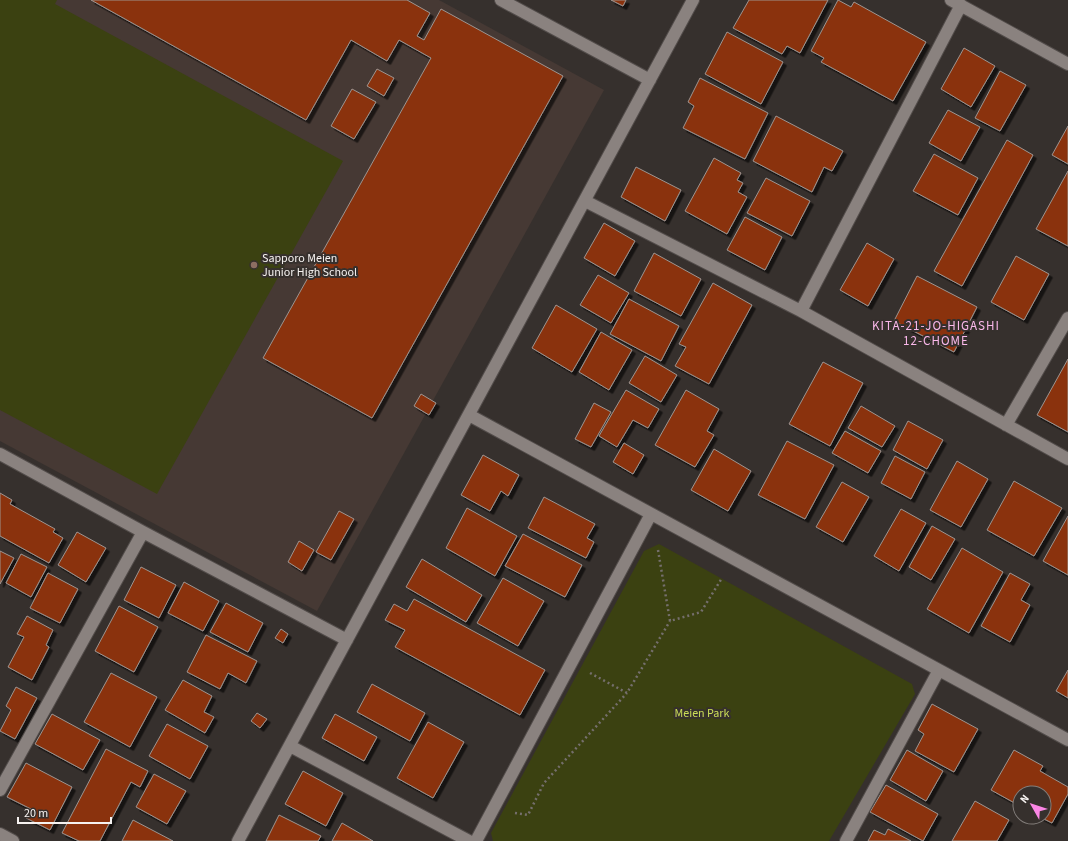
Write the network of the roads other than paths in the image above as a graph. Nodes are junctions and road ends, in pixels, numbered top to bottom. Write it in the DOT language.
graph roads {
  1 [pos="501,0"];
  2 [pos="693,0"];
  3 [pos="956,3"];
  4 [pos="1068,64"];
  5 [pos="650,80"];
  6 [pos="585,201"];
  7 [pos="801,312"];
  8 [pos="1068,318"];
  9 [pos="469,415"];
  10 [pos="1006,425"];
  11 [pos="0,455"];
  12 [pos="1068,458"];
  13 [pos="651,514"];
  14 [pos="143,532"];
  15 [pos="346,640"];
  16 [pos="939,670"];
  17 [pos="1068,740"];
  18 [pos="290,746"];
  19 [pos="0,790"];
  20 [pos="0,834"];
  21 [pos="13,841"];
  22 [pos="238,841"];
  23 [pos="469,841"];
  24 [pos="476,841"];
  25 [pos="846,841"];
  1 -- 5 [label="street"];
  2 -- 5 [label="street"];
  3 -- 4 [label="street"];
  3 -- 7 [label="street"];
  5 -- 6 [label="street"];
  6 -- 7 [label="street"];
  6 -- 9 [label="street"];
  7 -- 10 [label="street"];
  8 -- 10 [label="street"];
  9 -- 13 [label="street"];
  9 -- 15 [label="street"];
  10 -- 12 [label="street"];
  11 -- 14 [label="street"];
  13 -- 16 [label="street"];
  13 -- 24 [label="street"];
  14 -- 15 [label="street"];
  14 -- 19 [label="street"];
  15 -- 18 [label="street"];
  16 -- 17 [label="street"];
  16 -- 25 [label="street"];
  18 -- 22 [label="street"];
  18 -- 23 [label="street"];
  20 -- 21 [label="street"];
}
